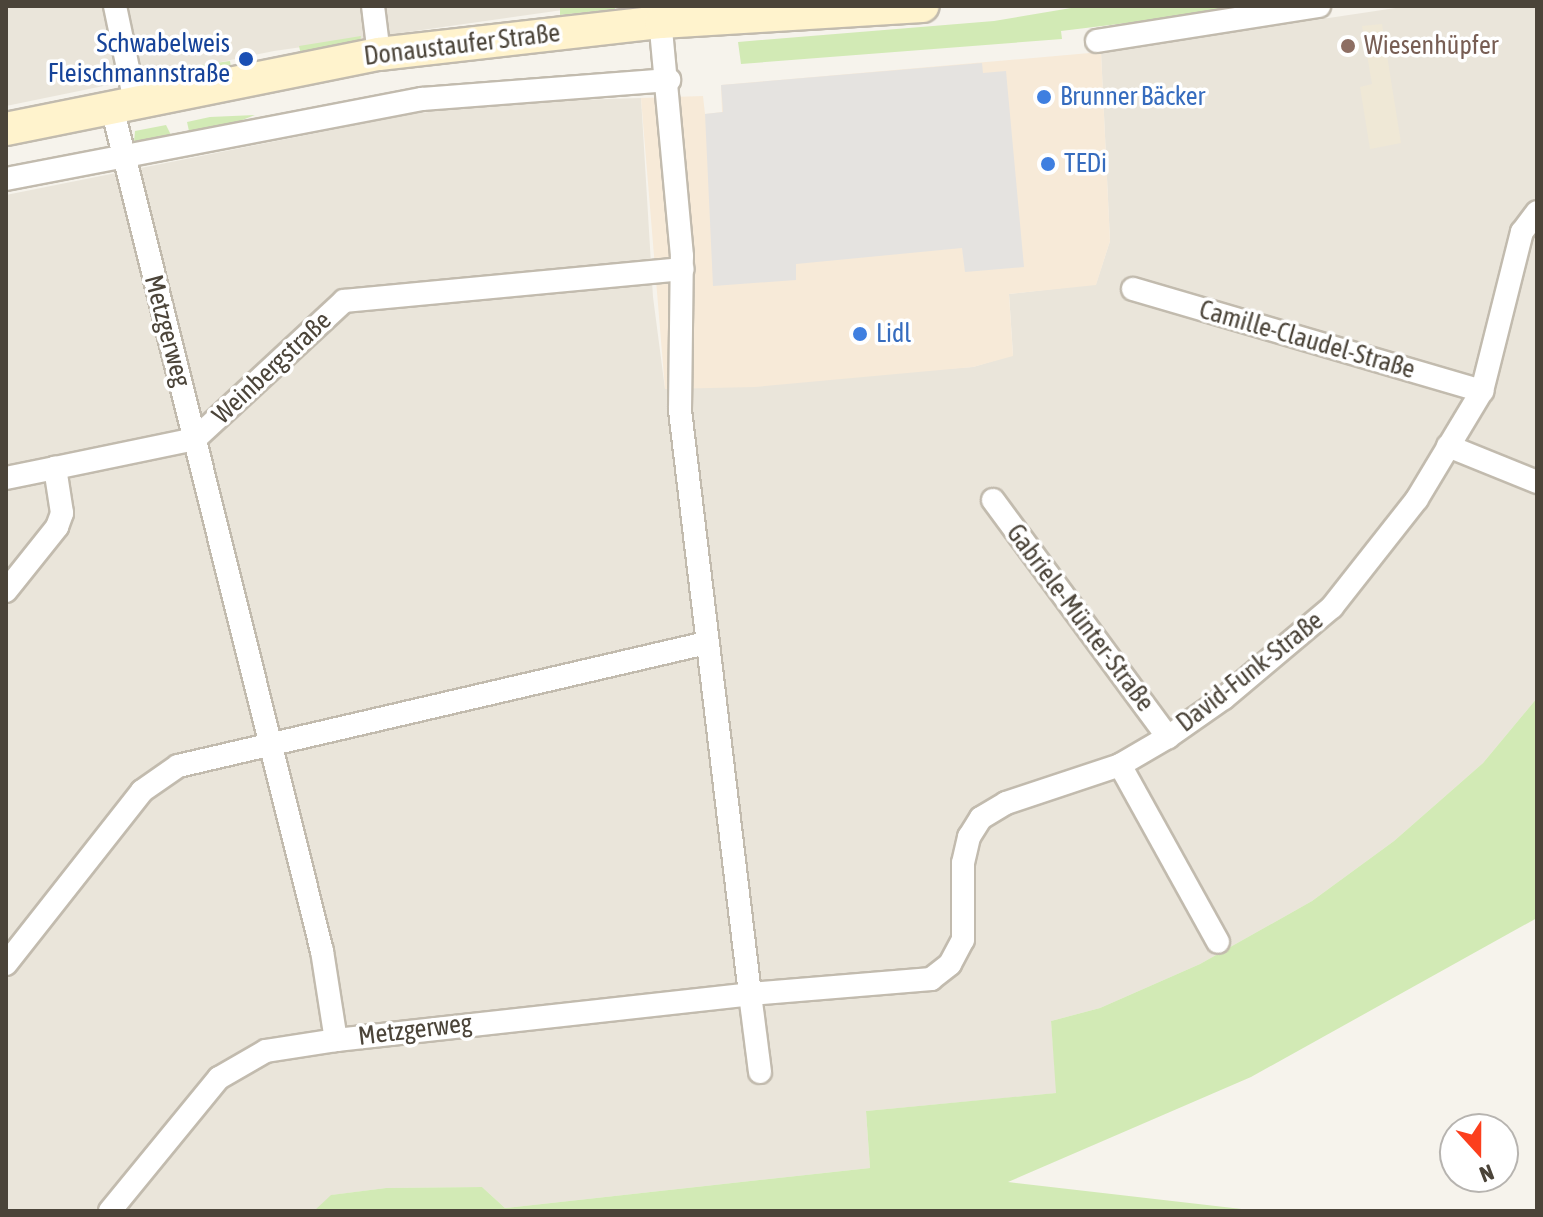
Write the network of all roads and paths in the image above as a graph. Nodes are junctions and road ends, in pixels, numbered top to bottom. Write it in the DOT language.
graph roads {
  1 [pos="115,6"];
  2 [pos="373,6"];
  3 [pos="923,6"];
  4 [pos="1319,6"];
  5 [pos="660,14"];
  6 [pos="1097,41"];
  7 [pos="379,54"];
  8 [pos="669,80"];
  9 [pos="123,104"];
  10 [pos="6,129"];
  11 [pos="121,154"];
  12 [pos="6,179"];
  13 [pos="1537,212"];
  14 [pos="682,269"];
  15 [pos="1133,289"];
  16 [pos="1482,391"];
  17 [pos="195,439"];
  18 [pos="1448,446"];
  19 [pos="55,468"];
  20 [pos="6,478"];
  21 [pos="1537,482"];
  22 [pos="993,500"];
  23 [pos="6,591"];
  24 [pos="706,643"];
  25 [pos="1168,737"];
  26 [pos="270,742"];
  27 [pos="1120,765"];
  28 [pos="1218,942"];
  29 [pos="6,964"];
  30 [pos="750,994"];
  31 [pos="336,1040"];
  32 [pos="760,1072"];
  33 [pos="110,1211"];
  1 -- 9 [label="street, Metzgerweg"];
  2 -- 7 [label="street"];
  3 -- 5 [label="main road, Donaustaufer Straße"];
  4 -- 6 [label="street"];
  5 -- 7 [label="main road, Donaustaufer Straße"];
  5 -- 8 [label="street"];
  7 -- 9 [label="main road, Donaustaufer Straße"];
  8 -- 11 [label="street, Donaustaufer Straße"];
  8 -- 14 [label="street"];
  9 -- 10 [label="main road, Donaustaufer Straße"];
  9 -- 11 [label="street, Metzgerweg"];
  11 -- 12 [label="street, Donaustaufer Straße"];
  11 -- 17 [label="street, Metzgerweg"];
  13 -- 16 [label="street, David-Funk-Straße"];
  14 -- 17 [label="street, Weinbergstraße"];
  14 -- 24 [label="street"];
  15 -- 16 [label="street, Camille-Claudel-Straße"];
  16 -- 18 [label="street, David-Funk-Straße"];
  17 -- 19 [label="street, Weinbergstraße"];
  17 -- 26 [label="street, Metzgerweg"];
  18 -- 21 [label="street"];
  18 -- 25 [label="street, David-Funk-Straße"];
  19 -- 20 [label="street, Weinbergstraße"];
  19 -- 23 [label="street"];
  22 -- 25 [label="street, Gabriele-Münter-Straße"];
  24 -- 26 [label="street"];
  24 -- 30 [label="street"];
  25 -- 27 [label="street, David-Funk-Straße"];
  26 -- 29 [label="street"];
  26 -- 31 [label="street, Metzgerweg"];
  27 -- 28 [label="street"];
  27 -- 30 [label="street, David-Funk-Straße"];
  30 -- 31 [label="street, Metzgerweg"];
  30 -- 32 [label="street"];
  31 -- 33 [label="street"];
}
